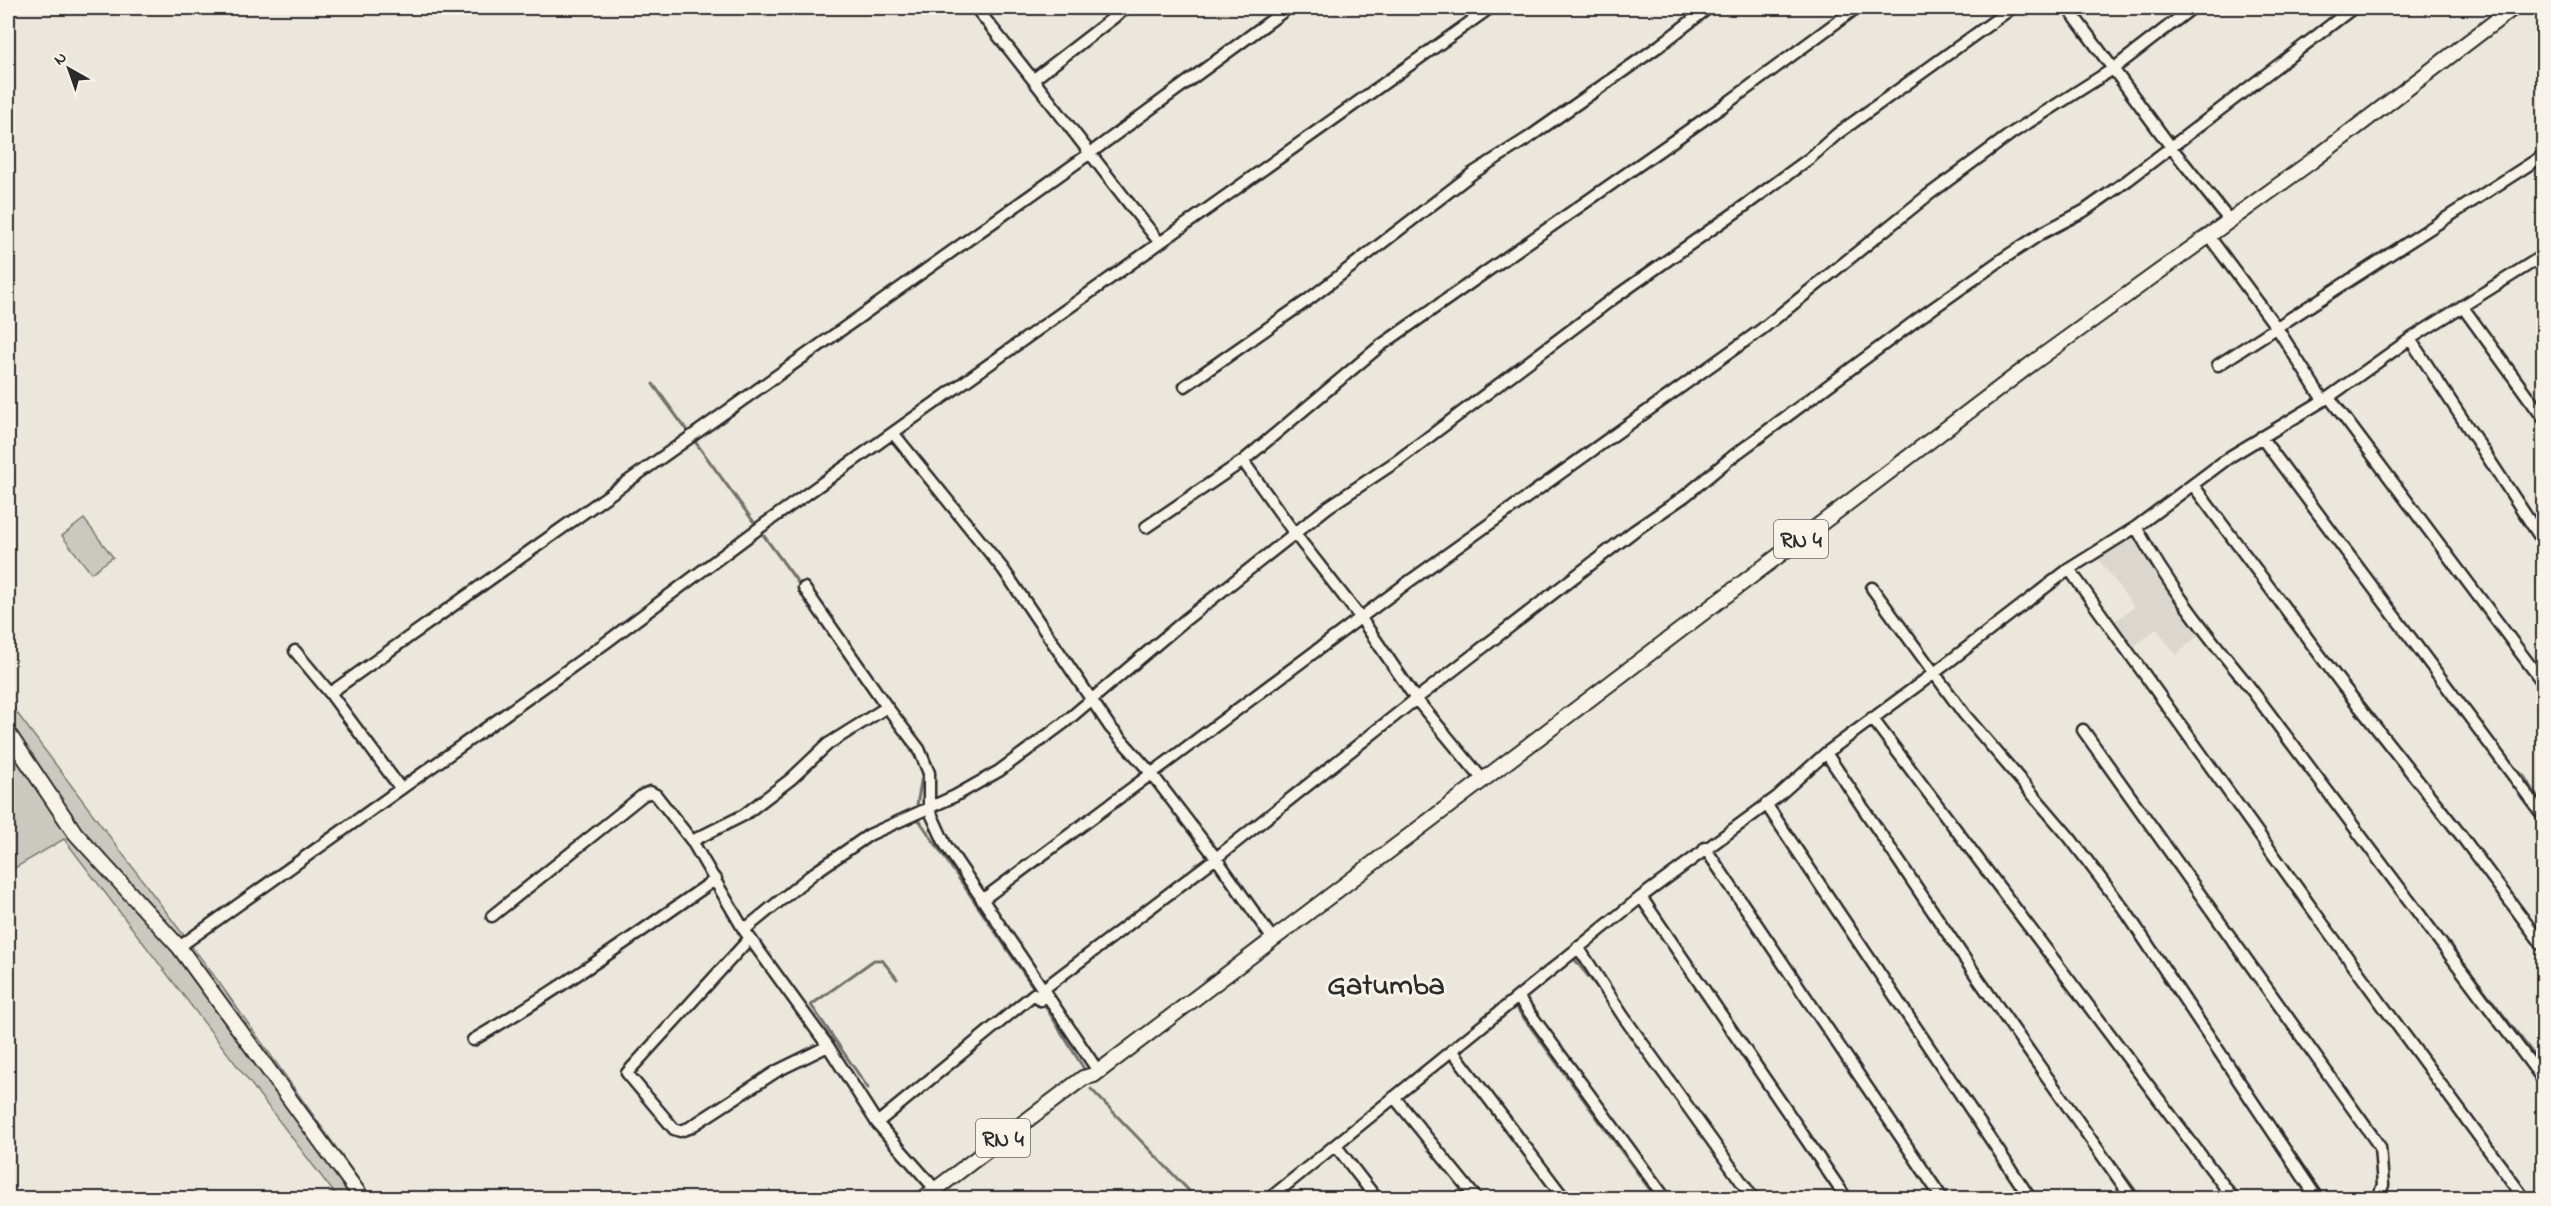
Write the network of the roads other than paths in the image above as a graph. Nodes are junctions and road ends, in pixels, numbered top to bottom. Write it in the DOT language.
graph roads {
  1 [pos="976,8"];
  2 [pos="1126,8"];
  3 [pos="1288,8"];
  4 [pos="1490,8"];
  5 [pos="1708,8"];
  6 [pos="1856,8"];
  7 [pos="2012,8"];
  8 [pos="2068,8"];
  9 [pos="2192,8"];
  10 [pos="2353,8"];
  11 [pos="2513,8"];
  12 [pos="2112,69"];
  13 [pos="1034,79"];
  14 [pos="2171,147"];
  15 [pos="1089,154"];
  16 [pos="2544,155"];
  17 [pos="2229,220"];
  18 [pos="2208,235"];
  19 [pos="1160,243"];
  20 [pos="2544,255"];
  21 [pos="2462,306"];
  22 [pos="2277,328"];
  23 [pos="2410,339"];
  24 [pos="2218,365"];
  25 [pos="1185,386"];
  26 [pos="2326,398"];
  27 [pos="2544,419"];
  28 [pos="893,433"];
  29 [pos="2261,437"];
  30 [pos="1243,461"];
  31 [pos="2193,485"];
  32 [pos="1146,527"];
  33 [pos="2136,527"];
  34 [pos="1295,534"];
  35 [pos="2544,543"];
  36 [pos="2069,569"];
  37 [pos="804,588"];
  38 [pos="1872,588"];
  39 [pos="1360,617"];
  40 [pos="296,651"];
  41 [pos="1933,675"];
  42 [pos="2544,684"];
  43 [pos="330,693"];
  44 [pos="1093,699"];
  45 [pos="1416,699"];
  46 [pos="884,709"];
  47 [pos="1872,718"];
  48 [pos="2083,730"];
  49 [pos="8,733"];
  50 [pos="1826,753"];
  51 [pos="1151,773"];
  52 [pos="1483,780"];
  53 [pos="401,789"];
  54 [pos="1766,804"];
  55 [pos="920,813"];
  56 [pos="2544,817"];
  57 [pos="692,841"];
  58 [pos="1705,848"];
  59 [pos="1216,858"];
  60 [pos="716,879"];
  61 [pos="1641,897"];
  62 [pos="982,900"];
  63 [pos="492,916"];
  64 [pos="747,934"];
  65 [pos="1272,938"];
  66 [pos="179,947"];
  67 [pos="1578,947"];
  68 [pos="2544,947"];
  69 [pos="1043,995"];
  70 [pos="1518,997"];
  71 [pos="473,1040"];
  72 [pos="828,1046"];
  73 [pos="1452,1050"];
  74 [pos="1098,1071"];
  75 [pos="2544,1081"];
  76 [pos="1394,1097"];
  77 [pos="877,1123"];
  78 [pos="1336,1146"];
  79 [pos="934,1196"];
  80 [pos="1277,1196"];
  81 [pos="362,1198"];
  82 [pos="1376,1198"];
  83 [pos="1476,1198"];
  84 [pos="1564,1198"];
  85 [pos="1665,1198"];
  86 [pos="1753,1198"];
  87 [pos="1846,1198"];
  88 [pos="1942,1198"];
  89 [pos="2030,1198"];
  90 [pos="2132,1198"];
  91 [pos="2233,1198"];
  92 [pos="2317,1198"];
  93 [pos="2378,1198"];
  94 [pos="2524,1198"];
  1 -- 13 [label="street"];
  2 -- 13 [label="street"];
  3 -- 15 [label="street"];
  4 -- 19 [label="street"];
  5 -- 25 [label="street"];
  6 -- 30 [label="street"];
  7 -- 34 [label="street"];
  8 -- 12 [label="street"];
  9 -- 12 [label="street"];
  10 -- 14 [label="street"];
  11 -- 17 [label="main road, RN 4"];
  12 -- 14 [label="street"];
  12 -- 39 [label="street"];
  13 -- 15 [label="street"];
  14 -- 17 [label="street"];
  14 -- 45 [label="street"];
  15 -- 19 [label="street"];
  15 -- 43 [label="street"];
  16 -- 22 [label="street"];
  17 -- 18 [label="main road, RN 4"];
  18 -- 22 [label="street"];
  18 -- 52 [label="main road, RN 4"];
  19 -- 28 [label="street"];
  20 -- 21 [label="street"];
  21 -- 23 [label="street"];
  21 -- 27 [label="street"];
  22 -- 24 [label="street"];
  22 -- 26 [label="street"];
  23 -- 26 [label="street"];
  23 -- 35 [label="street"];
  26 -- 29 [label="street"];
  26 -- 42 [label="street"];
  28 -- 44 [label="street"];
  28 -- 53 [label="street"];
  29 -- 31 [label="street"];
  29 -- 56 [label="street"];
  30 -- 32 [label="street"];
  30 -- 34 [label="street"];
  31 -- 33 [label="street"];
  31 -- 68 [label="street"];
  33 -- 36 [label="street"];
  33 -- 75 [label="street"];
  34 -- 39 [label="street"];
  34 -- 44 [label="street"];
  36 -- 41 [label="street"];
  36 -- 94 [label="street"];
  37 -- 46 [label="street"];
  38 -- 41 [label="street"];
  39 -- 45 [label="street"];
  39 -- 51 [label="street"];
  40 -- 43 [label="street"];
  41 -- 47 [label="street"];
  41 -- 92 [label="street"];
  43 -- 53 [label="street"];
  44 -- 51 [label="street"];
  44 -- 55 [label="street"];
  45 -- 52 [label="street"];
  45 -- 59 [label="street"];
  46 -- 55 [label="street"];
  46 -- 57 [label="street"];
  47 -- 50 [label="street"];
  47 -- 91 [label="street"];
  48 -- 93 [label="street"];
  49 -- 66 [label="main road"];
  50 -- 54 [label="street"];
  50 -- 90 [label="street"];
  51 -- 59 [label="street"];
  51 -- 62 [label="street"];
  52 -- 65 [label="main road, RN 4"];
  53 -- 66 [label="street"];
  54 -- 58 [label="street"];
  54 -- 89 [label="street"];
  55 -- 62 [label="street"];
  55 -- 64 [label="street"];
  57 -- 60 [label="street"];
  57 -- 63 [label="street"];
  58 -- 61 [label="street"];
  58 -- 88 [label="street"];
  59 -- 65 [label="street"];
  59 -- 69 [label="street"];
  60 -- 64 [label="street"];
  60 -- 71 [label="street"];
  61 -- 67 [label="street"];
  61 -- 87 [label="street"];
  62 -- 69 [label="street"];
  64 -- 72 [label="street"];
  64 -- 72 [label="street"];
  65 -- 74 [label="main road, RN 4"];
  66 -- 81 [label="main road"];
  67 -- 70 [label="street"];
  67 -- 86 [label="street"];
  69 -- 74 [label="street"];
  69 -- 77 [label="street"];
  70 -- 73 [label="street"];
  70 -- 85 [label="street"];
  72 -- 77 [label="street"];
  73 -- 76 [label="street"];
  73 -- 84 [label="street"];
  74 -- 79 [label="main road, RN 4"];
  76 -- 78 [label="street"];
  76 -- 83 [label="street"];
  77 -- 79 [label="street"];
  78 -- 80 [label="street"];
  78 -- 82 [label="street"];
}
